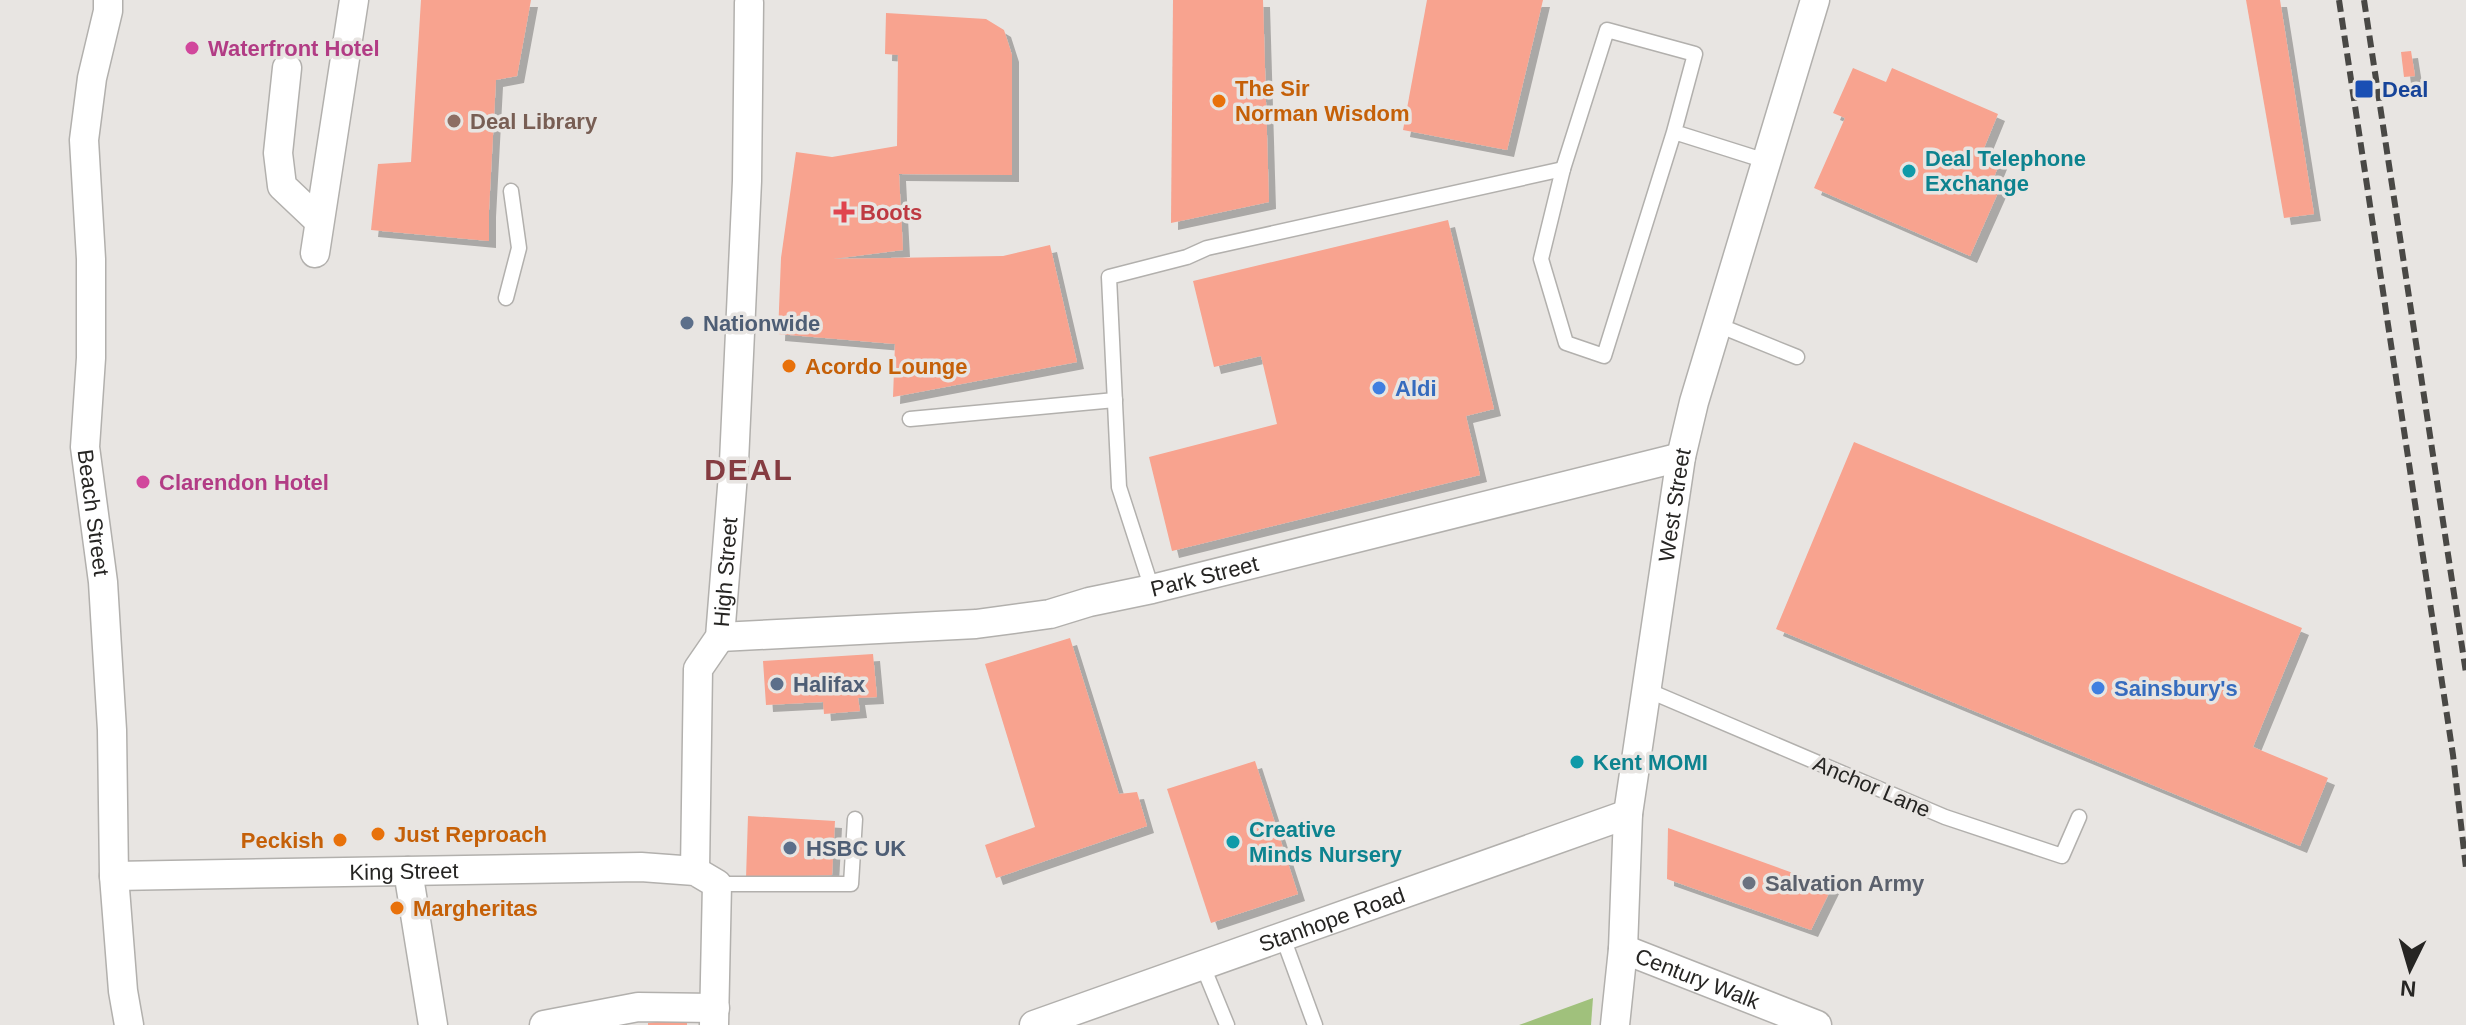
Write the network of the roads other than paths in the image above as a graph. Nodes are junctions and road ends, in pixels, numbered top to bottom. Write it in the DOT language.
graph roads {
  1 [pos="108,0"];
  2 [pos="354,0"];
  3 [pos="1815,0"];
  4 [pos="749,3"];
  5 [pos="287,68"];
  6 [pos="1674,132"];
  7 [pos="1766,161"];
  8 [pos="1563,169"];
  9 [pos="511,191"];
  10 [pos="319,221"];
  11 [pos="315,253"];
  12 [pos="506,298"];
  13 [pos="1718,325"];
  14 [pos="1797,357"];
  15 [pos="1115,400"];
  16 [pos="910,419"];
  17 [pos="1681,457"];
  18 [pos="1152,589"];
  19 [pos="720,637"];
  20 [pos="1647,690"];
  21 [pos="1628,814"];
  22 [pos="2079,817"];
  23 [pos="855,819"];
  24 [pos="408,871"];
  25 [pos="114,876"];
  26 [pos="706,877"];
  27 [pos="1282,935"];
  28 [pos="1623,949"];
  29 [pos="1202,964"];
  30 [pos="714,1016"];
  31 [pos="129,1025"];
  32 [pos="433,1025"];
  33 [pos="544,1025"];
  34 [pos="1034,1025"];
  35 [pos="1227,1025"];
  36 [pos="1315,1025"];
  37 [pos="1615,1025"];
  38 [pos="1817,1025"];
  1 -- 25 [label="street, Beach Street"];
  2 -- 10 [label="street"];
  3 -- 7 [label="street, West Street"];
  4 -- 19 [label="street, High Street"];
  5 -- 10 [label="street"];
  6 -- 7 [label="lane"];
  6 -- 8 [label="lane"];
  6 -- 8 [label="lane"];
  7 -- 13 [label="street, West Street"];
  8 -- 15 [label="lane"];
  9 -- 12 [label="lane"];
  10 -- 11 [label="street"];
  13 -- 14 [label="lane"];
  13 -- 17 [label="street, West Street"];
  15 -- 16 [label="lane"];
  15 -- 18 [label="lane"];
  17 -- 18 [label="street, Park Street"];
  17 -- 20 [label="street, West Street"];
  18 -- 19 [label="street, Park Street"];
  19 -- 26 [label="street, High Street"];
  20 -- 21 [label="street, West Street"];
  20 -- 22 [label="lane, Anchor Lane"];
  21 -- 27 [label="street, Stanhope Road"];
  21 -- 28 [label="street, West Street"];
  23 -- 26 [label="lane"];
  24 -- 25 [label="street, King Street"];
  24 -- 26 [label="street, King Street"];
  24 -- 32 [label="street"];
  25 -- 31 [label="street, Beach Street"];
  26 -- 30 [label="street, High Street"];
  27 -- 29 [label="street, Stanhope Road"];
  27 -- 36 [label="lane"];
  28 -- 37 [label="street, West Street"];
  28 -- 38 [label="street, Century Walk"];
  29 -- 34 [label="street, Stanhope Road"];
  29 -- 35 [label="lane"];
  30 -- 33 [label="street"];
}
